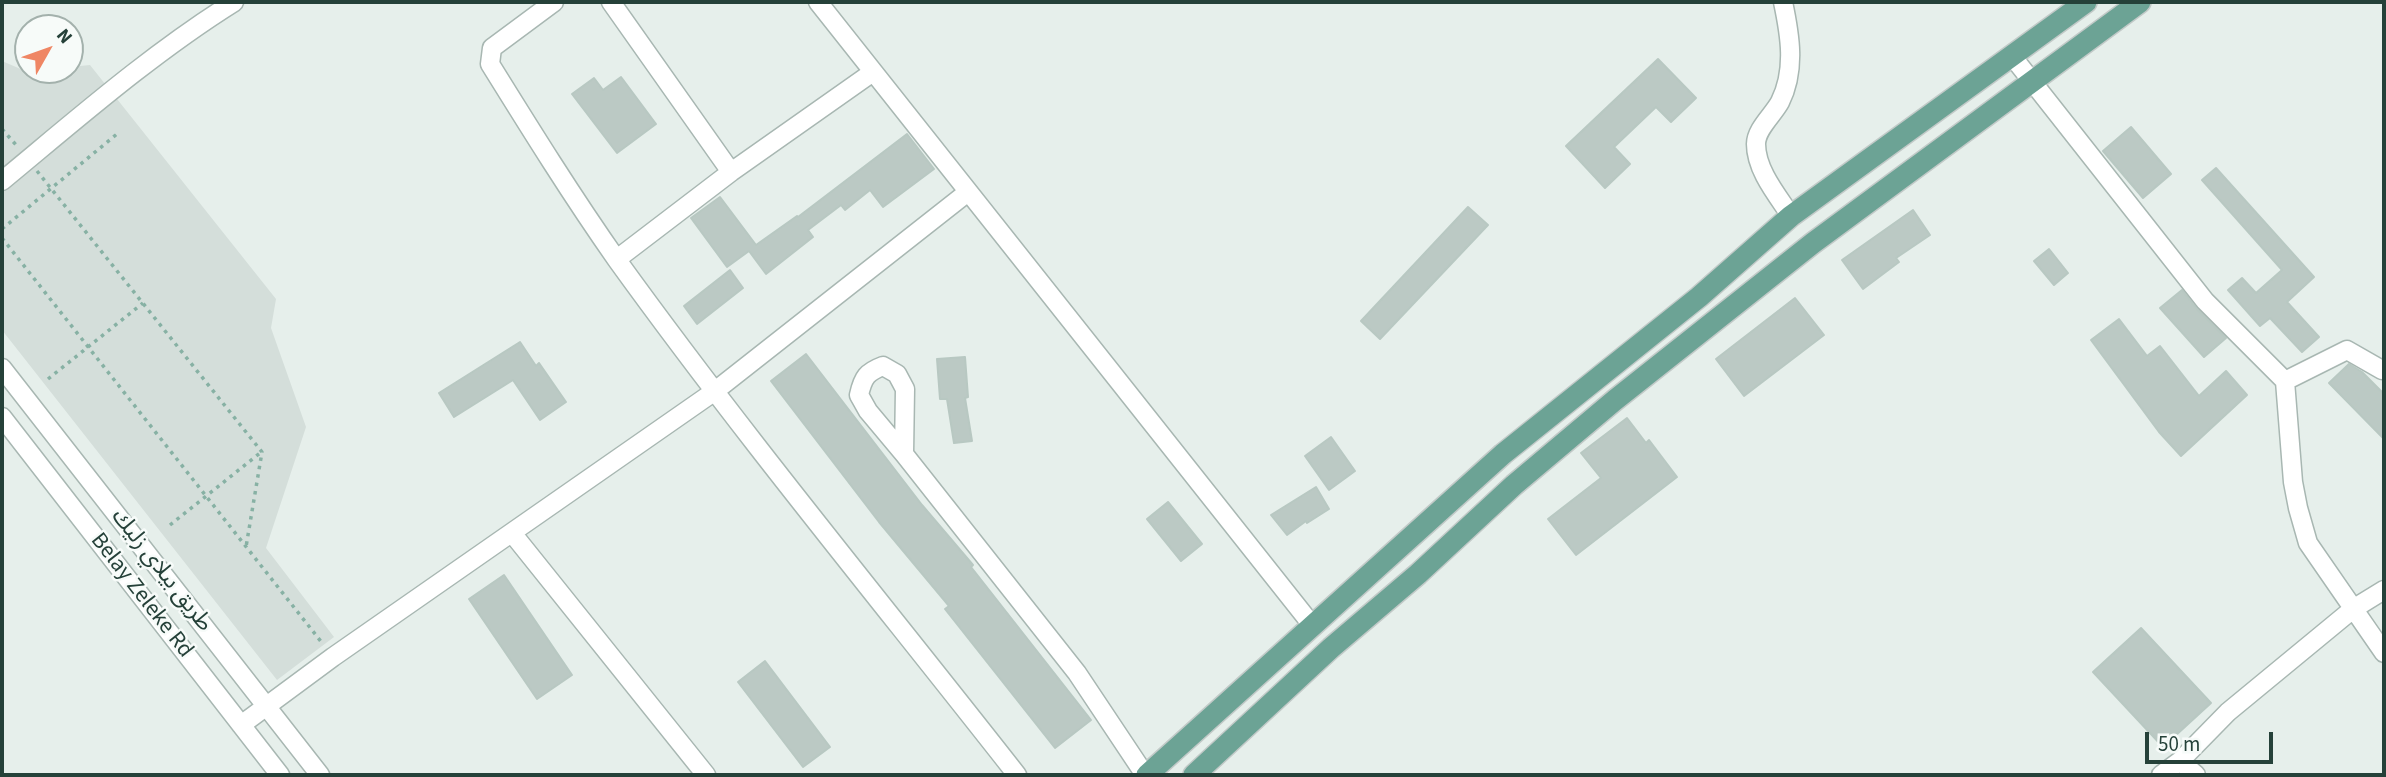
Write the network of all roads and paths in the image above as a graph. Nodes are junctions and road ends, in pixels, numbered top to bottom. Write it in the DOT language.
graph roads {
  1 [pos="234,2"];
  2 [pos="554,2"];
  3 [pos="611,2"];
  4 [pos="818,2"];
  5 [pos="1783,2"];
  6 [pos="2086,2"];
  7 [pos="2140,2"];
  8 [pos="2012,56"];
  9 [pos="873,72"];
  10 [pos="2032,83"];
  11 [pos="2,129"];
  12 [pos="117,134"];
  13 [pos="28,160"];
  14 [pos="731,172"];
  15 [pos="2,181"];
  16 [pos="51,188"];
  17 [pos="968,192"];
  18 [pos="1791,216"];
  19 [pos="2,229"];
  20 [pos="2,238"];
  21 [pos="617,259"];
  22 [pos="143,303"];
  23 [pos="88,347"];
  24 [pos="2,368"];
  25 [pos="2384,369"];
  26 [pos="48,379"];
  27 [pos="2285,381"];
  28 [pos="715,391"];
  29 [pos="2,417"];
  30 [pos="262,452"];
  31 [pos="904,454"];
  32 [pos="206,496"];
  33 [pos="170,525"];
  34 [pos="512,533"];
  35 [pos="246,547"];
  36 [pos="1361,584"];
  37 [pos="2384,590"];
  38 [pos="1380,605"];
  39 [pos="2353,609"];
  40 [pos="1312,625"];
  41 [pos="2384,653"];
  42 [pos="333,657"];
  43 [pos="265,705"];
  44 [pos="241,725"];
  45 [pos="2180,761"];
  46 [pos="281,775"];
  47 [pos="320,775"];
  48 [pos="706,775"];
  49 [pos="1017,775"];
  50 [pos="1146,775"];
  51 [pos="1194,775"];
  52 [pos="2161,775"];
  53 [pos="2196,775"];
  1 -- 13 [label="street"];
  2 -- 21 [label="street"];
  3 -- 14 [label="street"];
  4 -- 9 [label="street"];
  5 -- 18 [label="street"];
  6 -- 8 [label="main road"];
  7 -- 10 [label="main road"];
  8 -- 10 [label="street"];
  8 -- 18 [label="main road"];
  9 -- 14 [label="street"];
  9 -- 17 [label="street"];
  10 -- 27 [label="street"];
  10 -- 38 [label="main road"];
  11 -- 13 [label="path"];
  12 -- 16 [label="path"];
  13 -- 15 [label="street"];
  13 -- 16 [label="path"];
  14 -- 21 [label="street"];
  16 -- 19 [label="path"];
  16 -- 22 [label="path"];
  17 -- 28 [label="street"];
  17 -- 40 [label="street"];
  18 -- 36 [label="main road"];
  20 -- 23 [label="path"];
  21 -- 28 [label="street"];
  22 -- 23 [label="path"];
  22 -- 30 [label="path"];
  23 -- 26 [label="path"];
  23 -- 32 [label="path"];
  24 -- 43 [label="street, طريق بيلاي زليك"];
  25 -- 27 [label="street"];
  27 -- 39 [label="street"];
  28 -- 34 [label="street"];
  28 -- 49 [label="street"];
  29 -- 44 [label="street, Belay Zeleke Rd"];
  30 -- 32 [label="path"];
  30 -- 35 [label="path"];
  31 -- 50 [label="street"];
  32 -- 33 [label="path"];
  32 -- 35 [label="path"];
  34 -- 42 [label="street"];
  34 -- 48 [label="street"];
  35 -- 42 [label="path"];
  36 -- 38 [label="main road"];
  36 -- 40 [label="main road"];
  37 -- 39 [label="street"];
  38 -- 51 [label="main road"];
  39 -- 41 [label="street"];
  39 -- 45 [label="street"];
  40 -- 50 [label="main road"];
  42 -- 43 [label="street"];
  43 -- 44 [label="street"];
  43 -- 47 [label="street, طريق بيلاي زليك"];
  44 -- 46 [label="street, Belay Zeleke Rd"];
  45 -- 52 [label="street"];
  45 -- 53 [label="street"];
}
